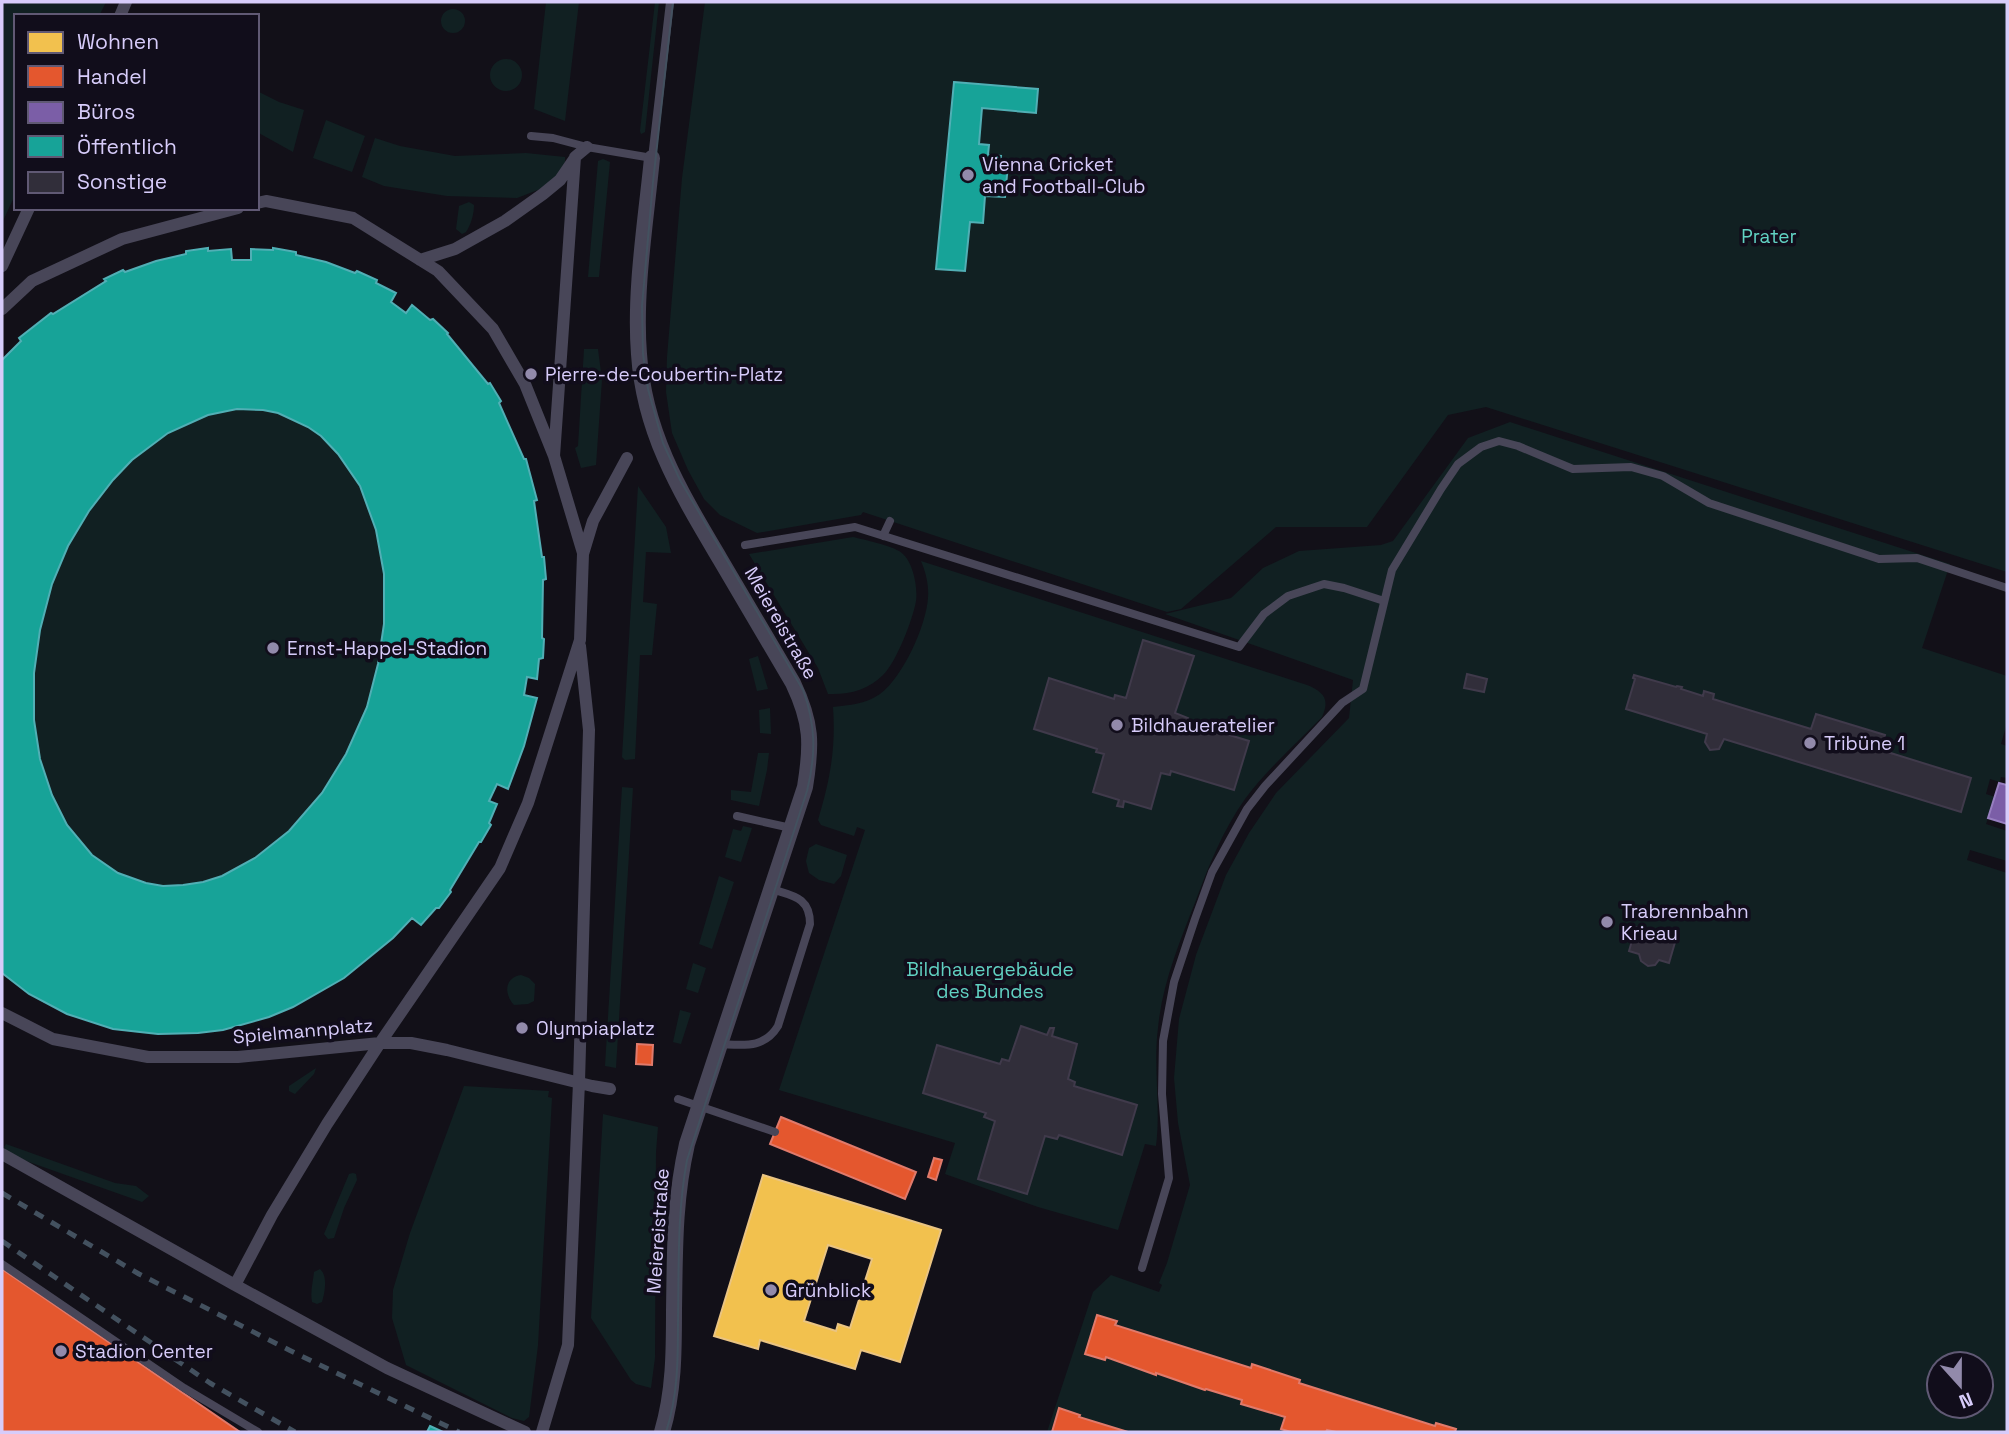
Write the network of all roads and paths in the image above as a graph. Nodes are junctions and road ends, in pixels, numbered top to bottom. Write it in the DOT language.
graph roads {
  1 [pos="670,2"];
  2 [pos="531,136"];
  3 [pos="587,147"];
  4 [pos="575,158"];
  5 [pos="652,158"];
  6 [pos="260,200"];
  7 [pos="28,210"];
  8 [pos="231,210"];
  9 [pos="420,260"];
  10 [pos="2,266"];
  11 [pos="2,309"];
  12 [pos="554,456"];
  13 [pos="627,458"];
  14 [pos="890,520"];
  15 [pos="883,536"];
  16 [pos="745,545"];
  17 [pos="583,554"];
  18 [pos="2007,588"];
  19 [pos="1384,601"];
  20 [pos="580,640"];
  21 [pos="737,816"];
  22 [pos="791,828"];
  23 [pos="770,889"];
  24 [pos="2,1013"];
  25 [pos="380,1043"];
  26 [pos="720,1044"];
  27 [pos="579,1082"];
  28 [pos="611,1089"];
  29 [pos="678,1099"];
  30 [pos="700,1106"];
  31 [pos="775,1132"];
  32 [pos="2,1154"];
  33 [pos="2,1264"];
  34 [pos="1142,1268"];
  35 [pos="235,1285"];
  36 [pos="258,1432"];
  37 [pos="525,1432"];
  38 [pos="542,1432"];
  39 [pos="662,1432"];
  1 -- 5 [label="lane, Meiereistraße"];
  2 -- 3 [label="lane"];
  3 -- 4 [label="street"];
  3 -- 5 [label="lane"];
  4 -- 9 [label="street"];
  4 -- 12 [label="street"];
  5 -- 22 [label="street, Meiereistraße"];
  6 -- 9 [label="street"];
  7 -- 10 [label="street"];
  8 -- 11 [label="street"];
  9 -- 12 [label="street"];
  12 -- 17 [label="street"];
  13 -- 17 [label="street"];
  14 -- 15 [label="lane"];
  15 -- 16 [label="lane"];
  15 -- 19 [label="lane"];
  17 -- 20 [label="street"];
  18 -- 19 [label="lane"];
  19 -- 34 [label="lane"];
  20 -- 25 [label="street"];
  20 -- 27 [label="street"];
  21 -- 22 [label="lane"];
  22 -- 23 [label="street, Meiereistraße"];
  23 -- 26 [label="street, Meiereistraße"];
  23 -- 26 [label="lane"];
  24 -- 25 [label="street, Spielmannplatz"];
  25 -- 27 [label="street, Spielmannplatz"];
  25 -- 35 [label="street"];
  26 -- 30 [label="street, Meiereistraße"];
  27 -- 28 [label="street, Spielmannplatz"];
  27 -- 38 [label="street"];
  29 -- 30 [label="lane"];
  30 -- 31 [label="lane"];
  30 -- 39 [label="street, Meiereistraße"];
  32 -- 35 [label="street"];
  33 -- 36 [label="lane"];
  35 -- 37 [label="street"];
}
